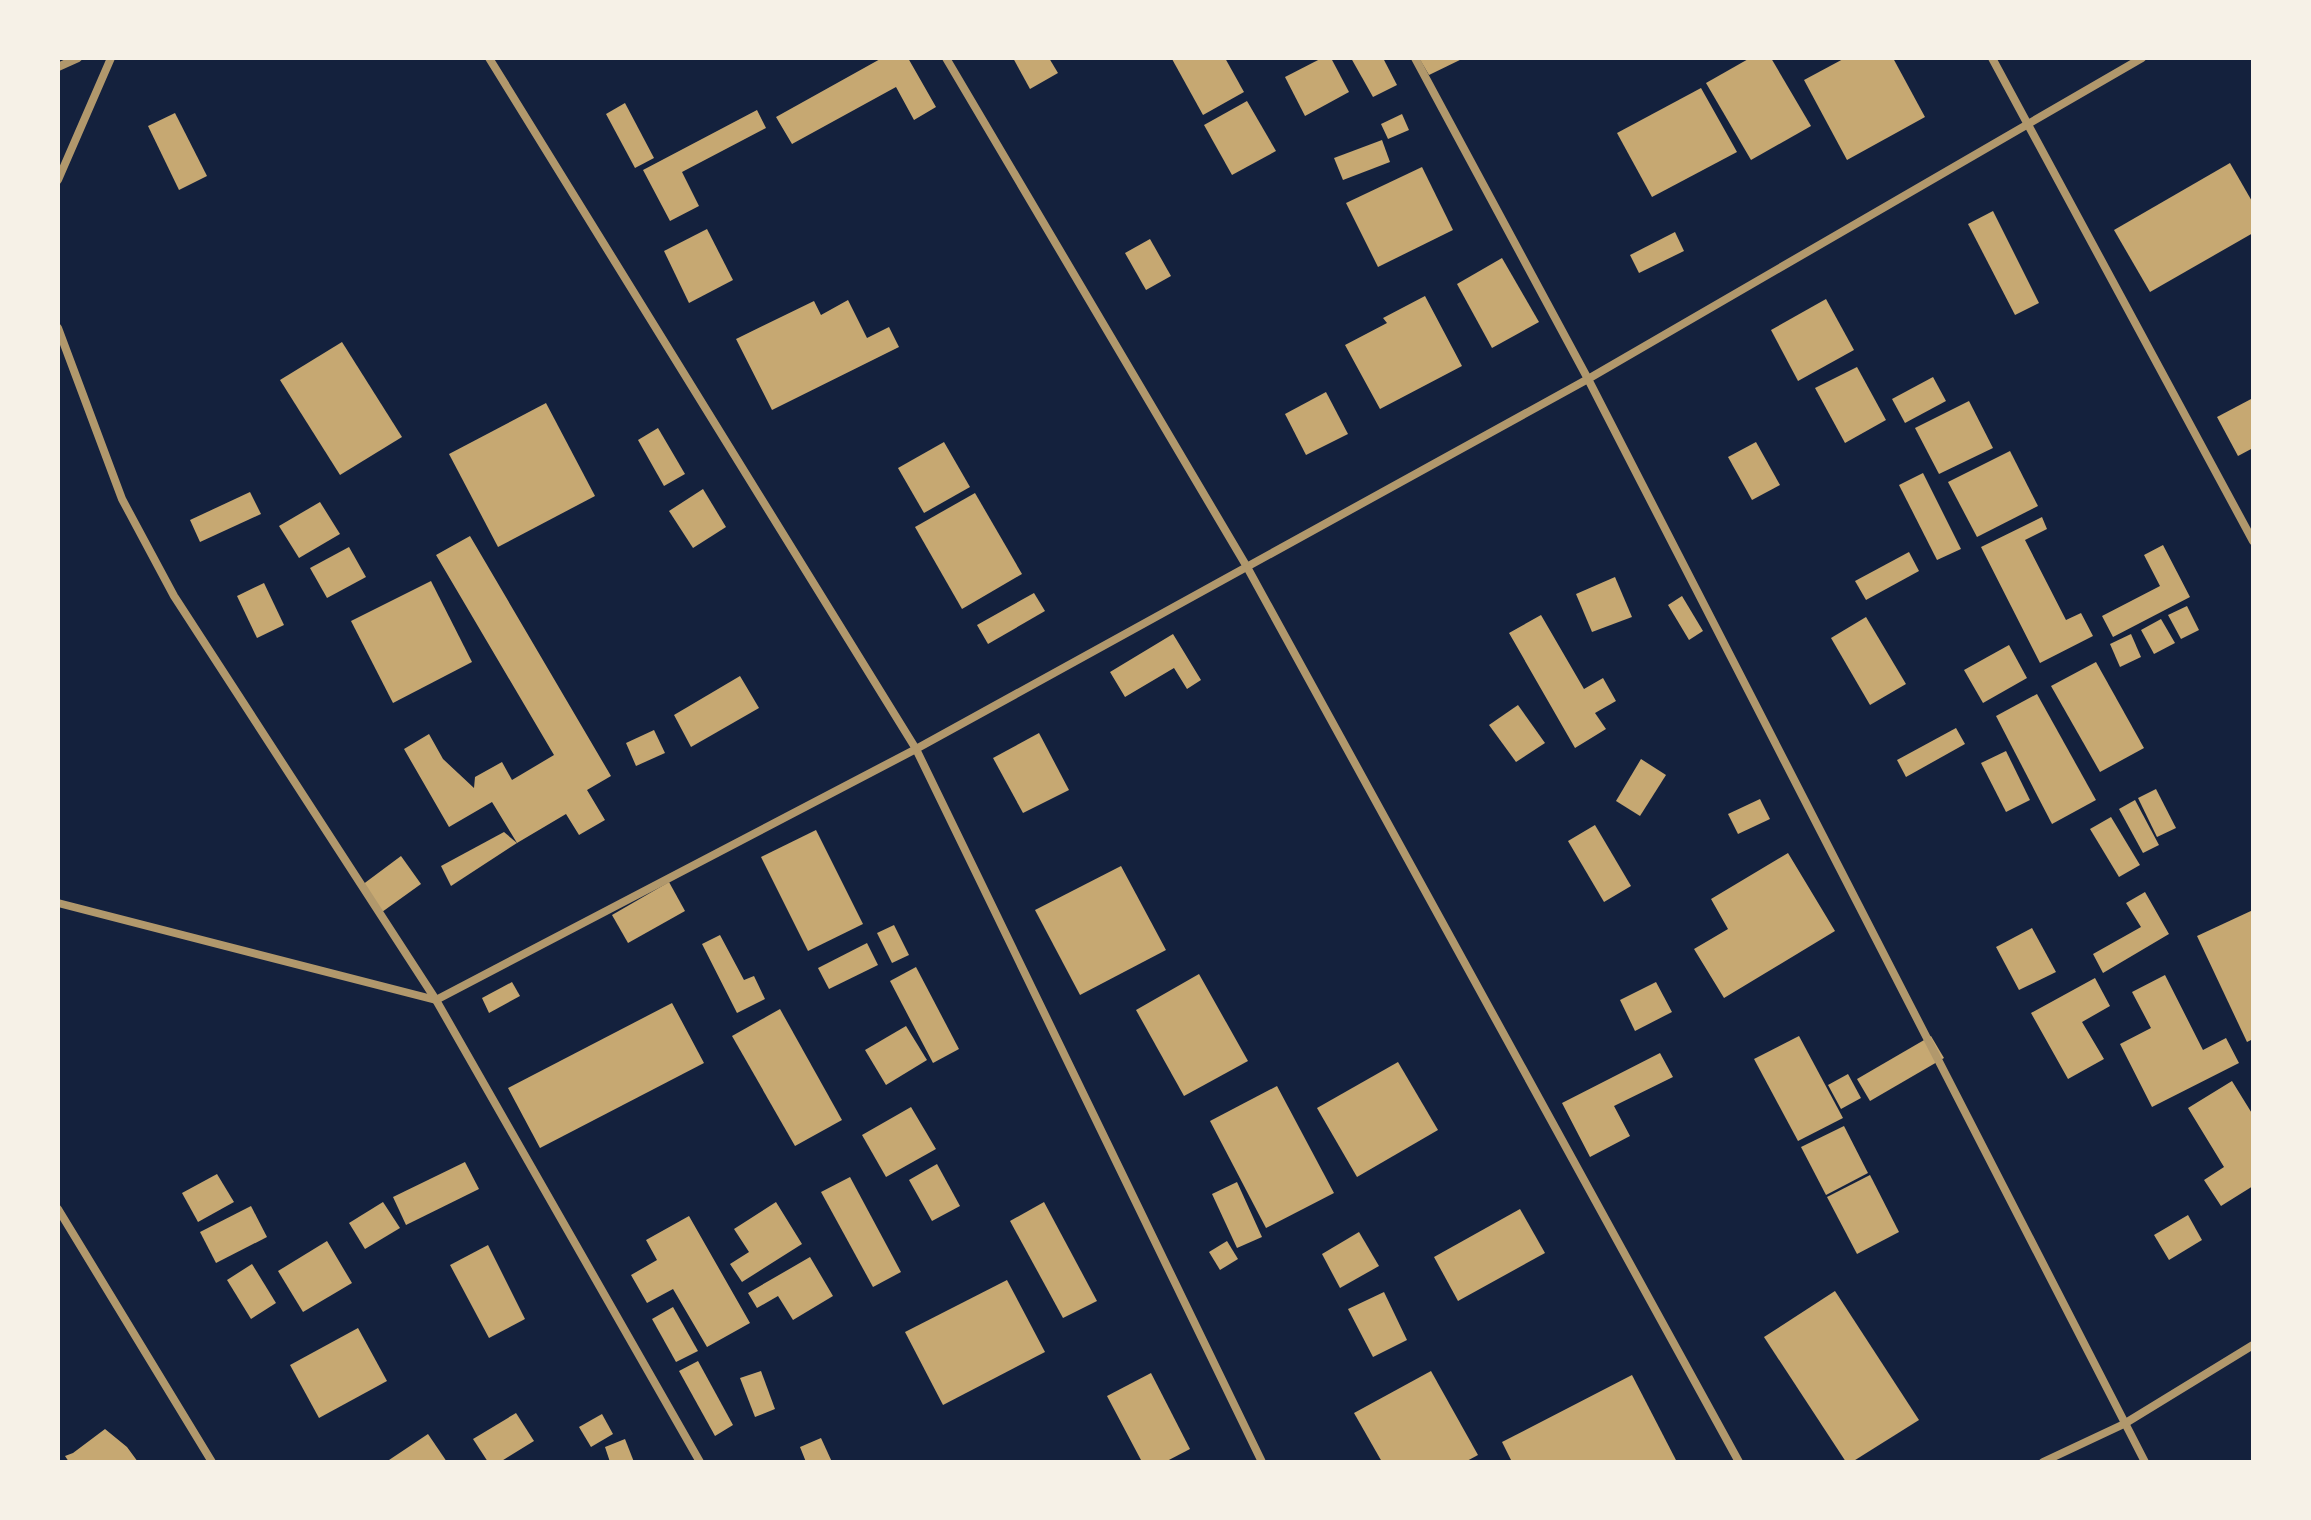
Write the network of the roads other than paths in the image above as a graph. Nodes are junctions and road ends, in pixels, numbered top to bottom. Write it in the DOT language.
graph roads {
  1 [pos="78,58"];
  2 [pos="111,58"];
  3 [pos="489,58"];
  4 [pos="946,58"];
  5 [pos="1415,58"];
  6 [pos="1992,58"];
  7 [pos="2142,58"];
  8 [pos="58,67"];
  9 [pos="2027,125"];
  10 [pos="58,180"];
  11 [pos="58,328"];
  12 [pos="1588,379"];
  13 [pos="2253,541"];
  14 [pos="1247,567"];
  15 [pos="916,749"];
  16 [pos="58,903"];
  17 [pos="436,1000"];
  18 [pos="58,1209"];
  19 [pos="2253,1345"];
  20 [pos="2124,1424"];
  21 [pos="212,1462"];
  22 [pos="700,1462"];
  23 [pos="1262,1462"];
  24 [pos="1739,1462"];
  25 [pos="2043,1462"];
  26 [pos="2145,1462"];
  1 -- 8 [label="street"];
  2 -- 10 [label="street"];
  3 -- 15 [label="street"];
  4 -- 14 [label="street"];
  5 -- 12 [label="street"];
  6 -- 9 [label="street"];
  7 -- 9 [label="street"];
  9 -- 12 [label="street"];
  9 -- 13 [label="street"];
  11 -- 17 [label="street"];
  12 -- 14 [label="street"];
  12 -- 20 [label="street"];
  14 -- 15 [label="street"];
  14 -- 24 [label="street"];
  15 -- 17 [label="street"];
  15 -- 23 [label="street"];
  16 -- 17 [label="street"];
  17 -- 22 [label="street"];
  18 -- 21 [label="street"];
  19 -- 20 [label="street"];
  20 -- 25 [label="street"];
  20 -- 26 [label="street"];
}
